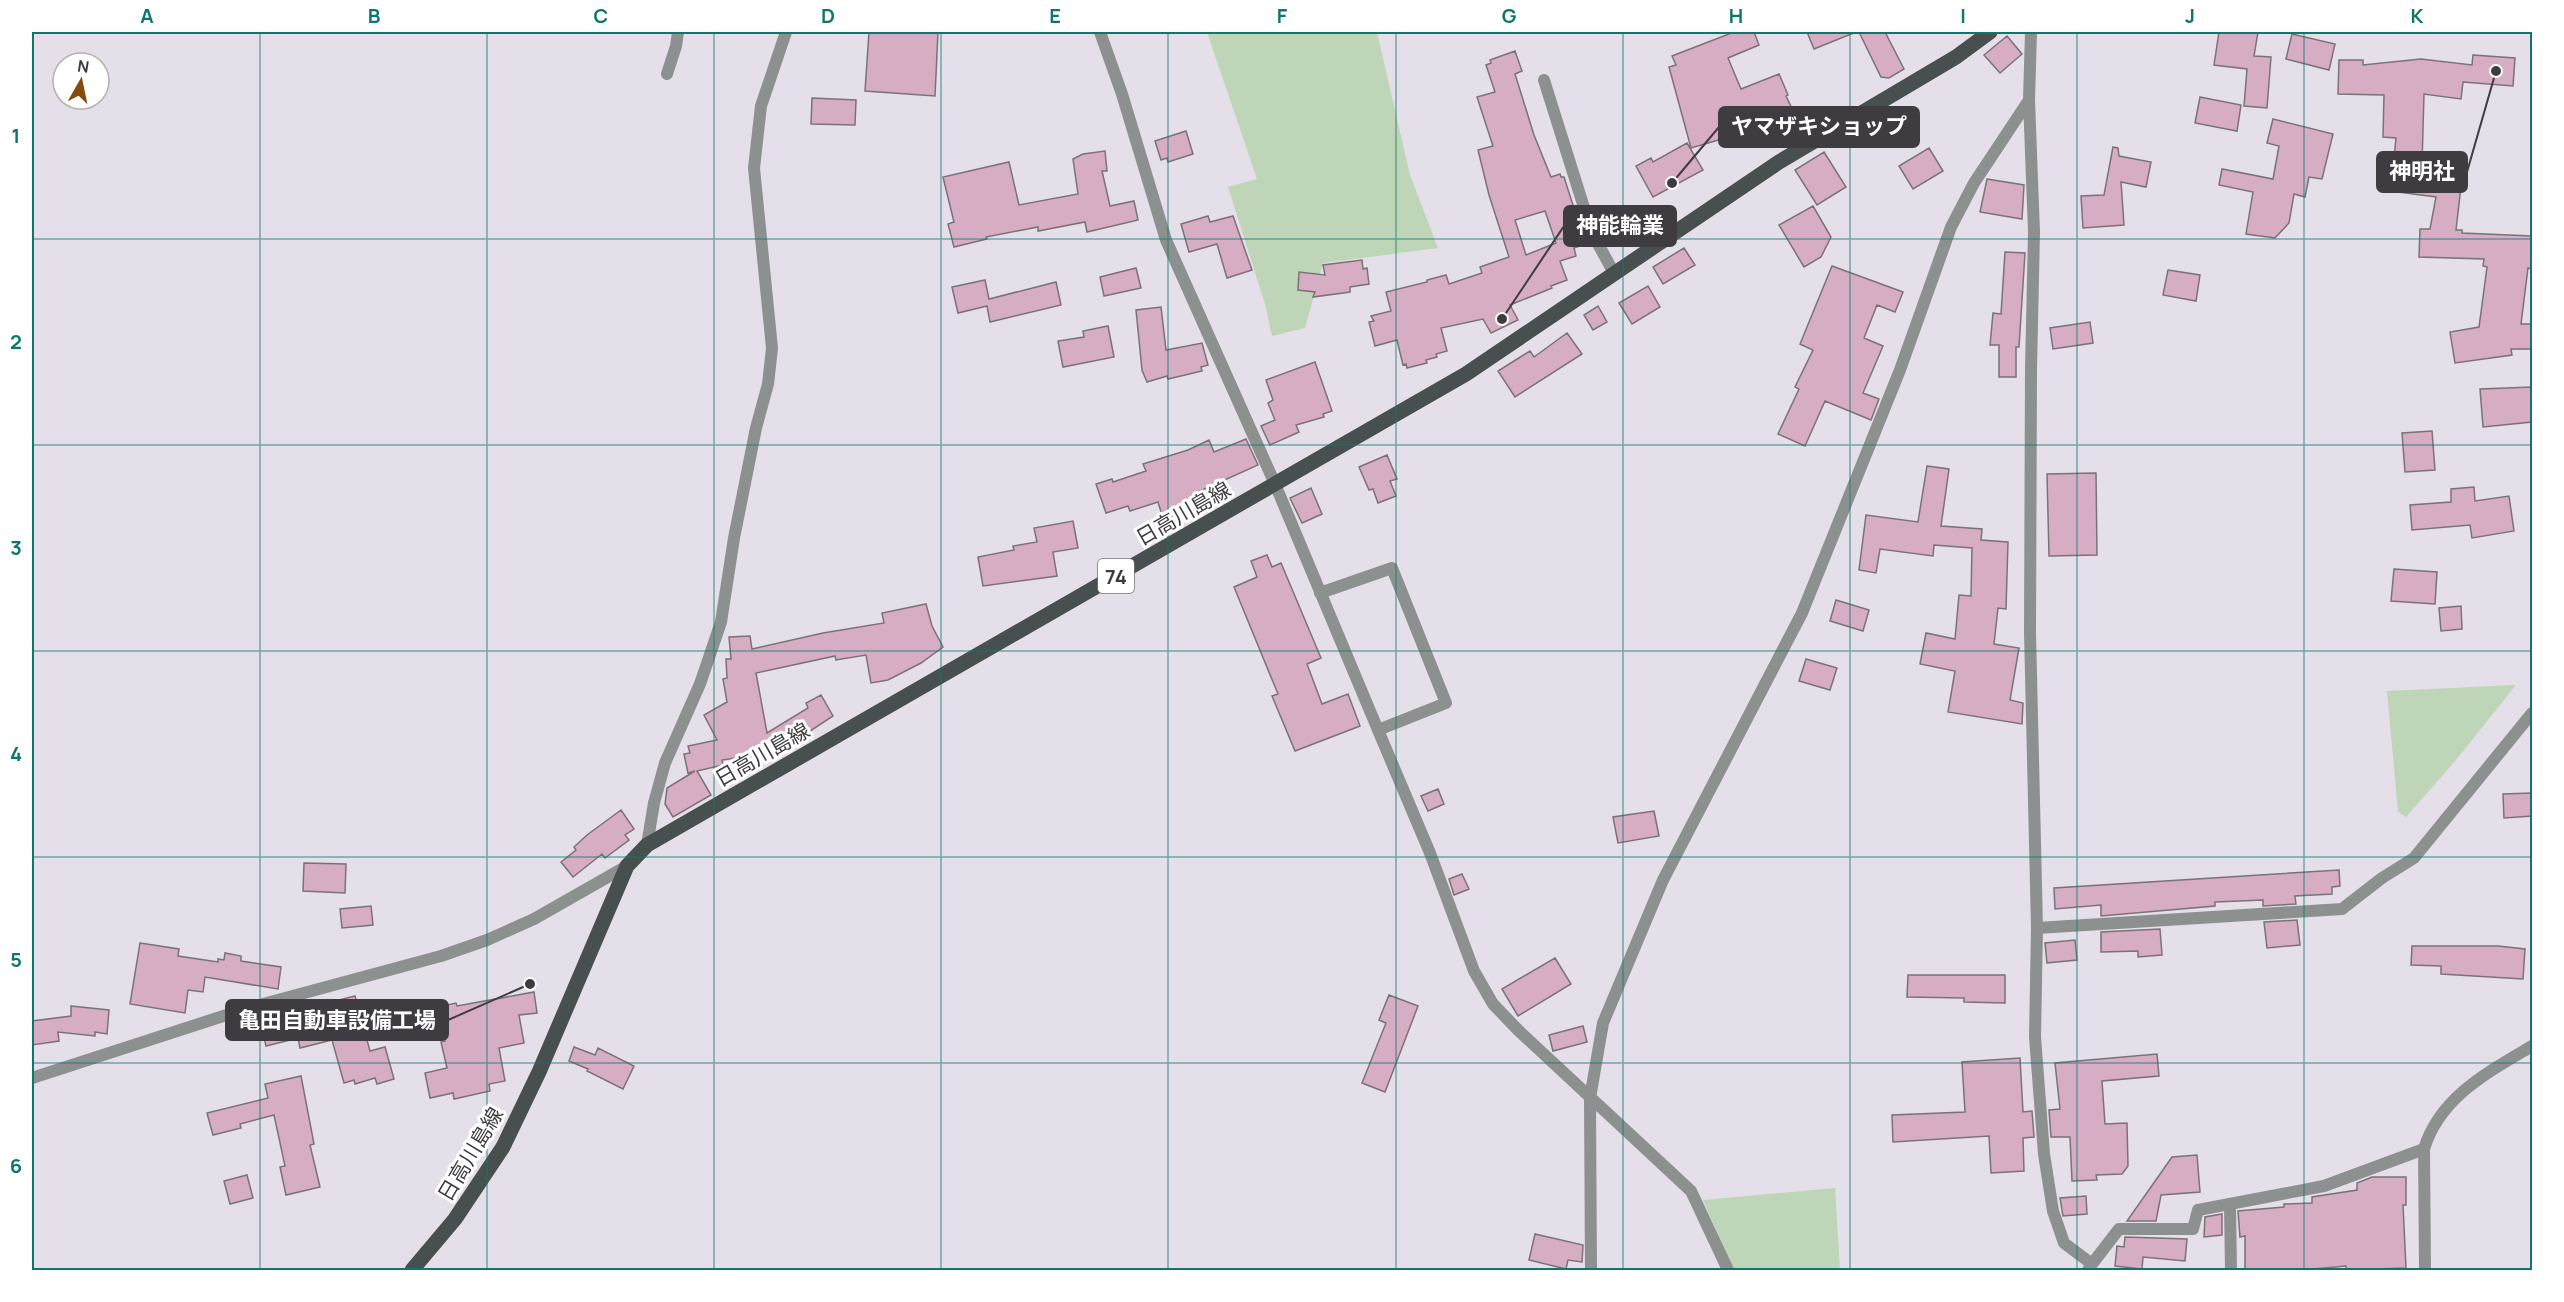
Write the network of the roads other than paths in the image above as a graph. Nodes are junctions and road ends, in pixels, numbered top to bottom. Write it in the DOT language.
graph roads {
  1 [pos="678,32"];
  2 [pos="786,32"];
  3 [pos="1100,32"];
  4 [pos="1990,32"];
  5 [pos="2031,32"];
  6 [pos="668,74"];
  7 [pos="1544,80"];
  8 [pos="2029,100"];
  9 [pos="1614,273"];
  10 [pos="1275,484"];
  11 [pos="1320,592"];
  12 [pos="2532,713"];
  13 [pos="1378,730"];
  14 [pos="647,845"];
  15 [pos="627,866"];
  16 [pos="2037,928"];
  17 [pos="2532,1046"];
  18 [pos="32,1078"];
  19 [pos="1590,1098"];
  20 [pos="2424,1149"];
  21 [pos="2230,1205"];
  22 [pos="2090,1267"];
  23 [pos="412,1270"];
  24 [pos="1591,1270"];
  25 [pos="1728,1270"];
  26 [pos="2232,1270"];
  27 [pos="2425,1270"];
  1 -- 6 [label="street"];
  2 -- 14 [label="street"];
  3 -- 10 [label="street"];
  4 -- 9 [label="main road, 日高川島線 / 74"];
  5 -- 8 [label="street"];
  7 -- 9 [label="street"];
  8 -- 16 [label="street"];
  8 -- 19 [label="street"];
  9 -- 10 [label="main road, 日高川島線 / 74"];
  10 -- 11 [label="street"];
  10 -- 14 [label="main road, 日高川島線 / 74"];
  11 -- 13 [label="street"];
  11 -- 13 [label="street"];
  12 -- 16 [label="street"];
  13 -- 19 [label="street"];
  14 -- 15 [label="main road, 日高川島線 / 74"];
  15 -- 18 [label="street"];
  15 -- 23 [label="main road, 日高川島線 / 74"];
  16 -- 22 [label="street"];
  17 -- 20 [label="street"];
  19 -- 24 [label="street"];
  19 -- 25 [label="street"];
  20 -- 21 [label="street"];
  20 -- 27 [label="street"];
  21 -- 22 [label="street"];
  21 -- 26 [label="street"];
}
